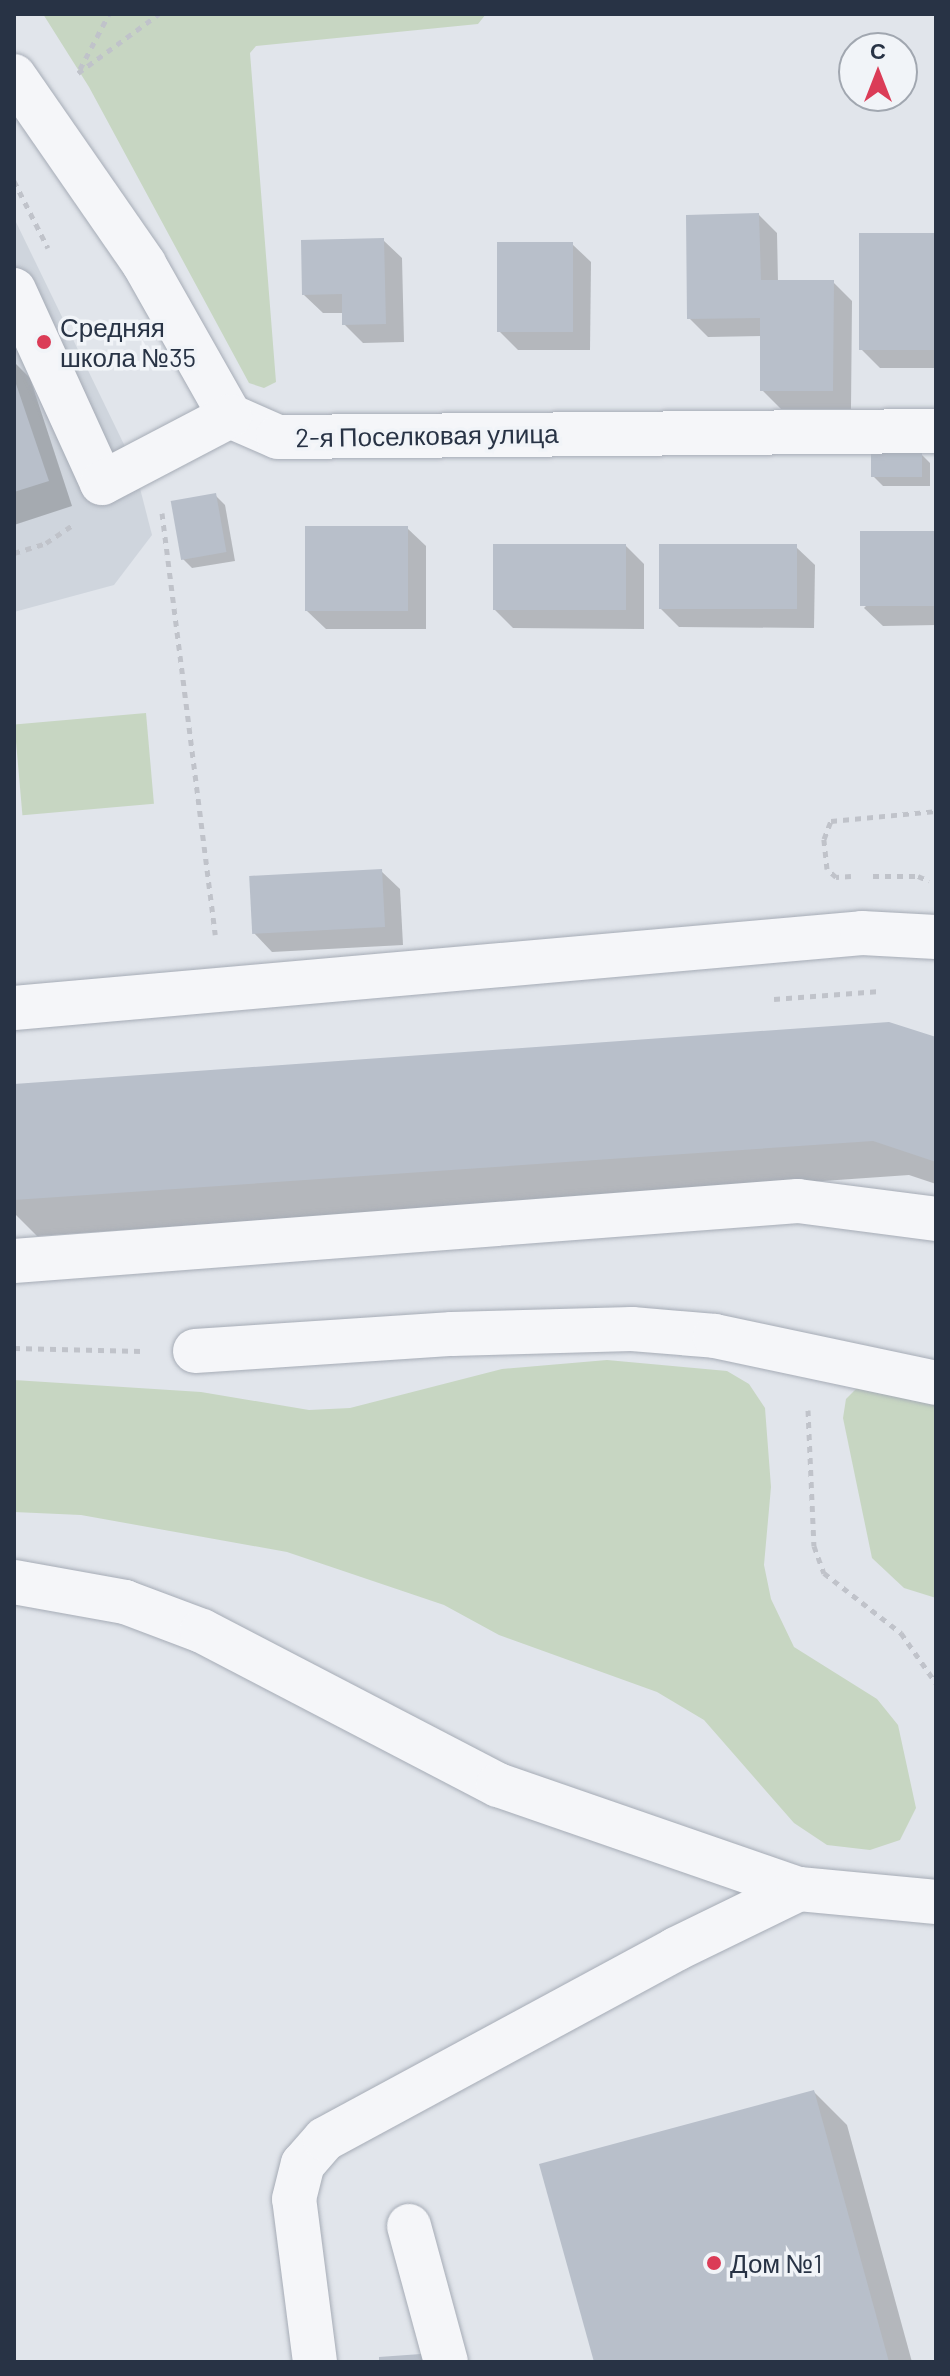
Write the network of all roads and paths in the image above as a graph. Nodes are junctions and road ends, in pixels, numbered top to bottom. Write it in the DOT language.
graph roads {
  1 [pos="109,14"];
  2 [pos="159,14"];
  3 [pos="78,73"];
  4 [pos="21,102"];
  5 [pos="14,290"];
  6 [pos="230,416"];
  7 [pos="936,431"];
  8 [pos="153,460"];
  9 [pos="936,811"];
  10 [pos="934,886"];
  11 [pos="214,931"];
  12 [pos="936,937"];
  13 [pos="14,1008"];
  14 [pos="936,1219"];
  15 [pos="14,1261"];
  16 [pos="14,1348"];
  17 [pos="195,1351"];
  18 [pos="805,1353"];
  19 [pos="936,1383"];
  20 [pos="14,1582"];
  21 [pos="936,1683"];
  22 [pos="799,1889"];
  23 [pos="936,1902"];
  24 [pos="409,2226"];
  25 [pos="315,2362"];
  26 [pos="446,2362"];
  1 -- 3 [label="path"];
  2 -- 3 [label="path"];
  3 -- 4 [label="path"];
  4 -- 6 [label="street"];
  5 -- 8 [label="street"];
  6 -- 7 [label="street, 2-я Поселковая улица"];
  6 -- 8 [label="street"];
  8 -- 11 [label="path"];
  9 -- 10 [label="path"];
  12 -- 13 [label="street"];
  14 -- 15 [label="street"];
  16 -- 17 [label="path"];
  17 -- 18 [label="street"];
  18 -- 19 [label="street"];
  18 -- 21 [label="path"];
  20 -- 22 [label="street"];
  22 -- 23 [label="street"];
  22 -- 25 [label="street"];
  24 -- 26 [label="street"];
}
